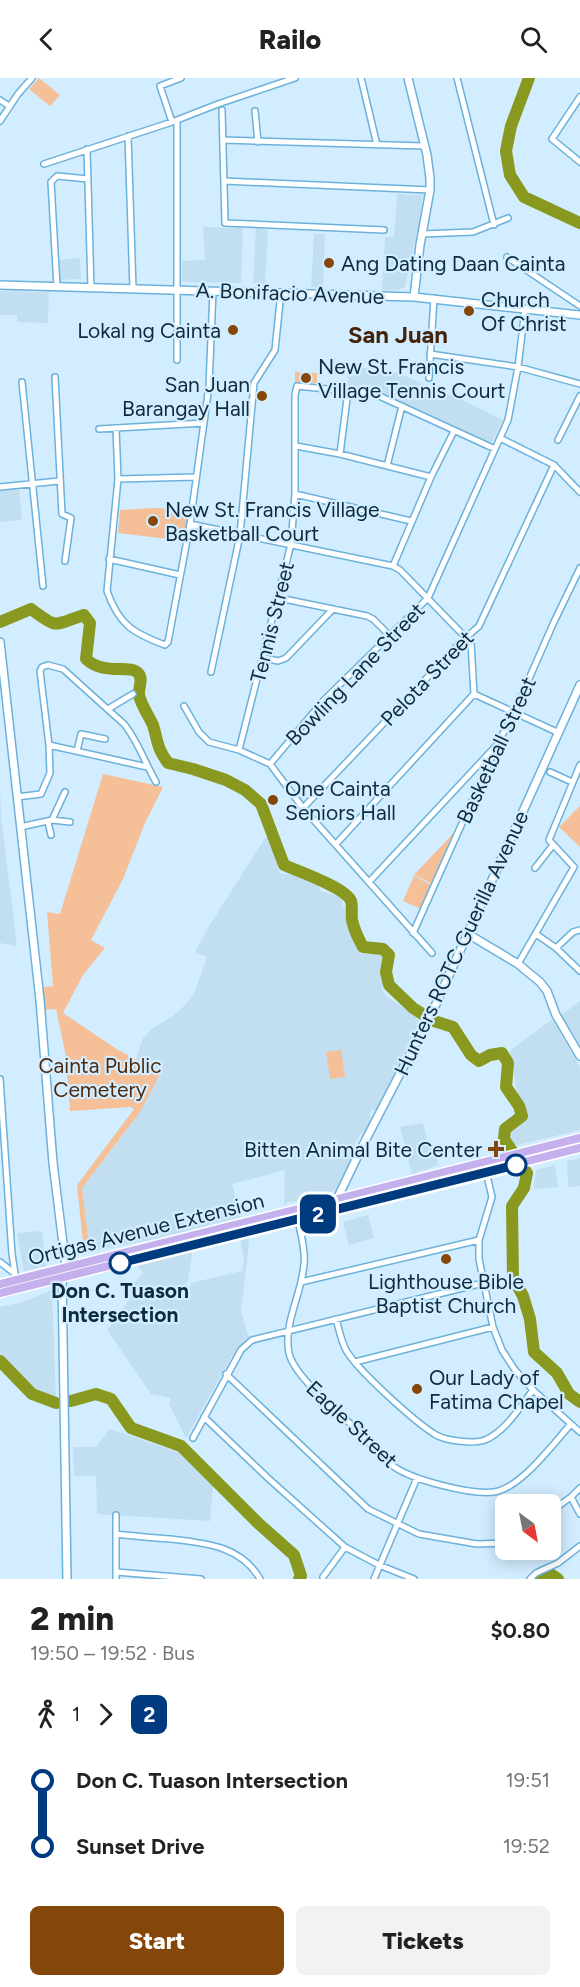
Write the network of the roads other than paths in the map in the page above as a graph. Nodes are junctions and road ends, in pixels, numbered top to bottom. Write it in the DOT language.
graph roads {
  1 [pos="32,78"];
  2 [pos="181,78"];
  3 [pos="295,78"];
  4 [pos="361,78"];
  5 [pos="408,78"];
  6 [pos="457,78"];
  7 [pos="0,100"];
  8 [pos="579,101"];
  9 [pos="9,106"];
  10 [pos="222,111"];
  11 [pos="255,111"];
  12 [pos="0,121"];
  13 [pos="175,121"];
  14 [pos="128,135"];
  15 [pos="223,140"];
  16 [pos="258,142"];
  17 [pos="377,146"];
  18 [pos="424,146"];
  19 [pos="87,149"];
  20 [pos="580,162"];
  21 [pos="44,164"];
  22 [pos="88,179"];
  23 [pos="224,181"];
  24 [pos="430,190"];
  25 [pos="508,218"];
  26 [pos="494,225"];
  27 [pos="384,230"];
  28 [pos="422,234"];
  29 [pos="507,257"];
  30 [pos="0,285"];
  31 [pos="57,287"];
  32 [pos="91,288"];
  33 [pos="133,289"];
  34 [pos="178,290"];
  35 [pos="213,291"];
  36 [pos="280,292"];
  37 [pos="414,297"];
  38 [pos="434,298"];
  39 [pos="580,306"];
  40 [pos="525,309"];
  41 [pos="580,315"];
  42 [pos="430,354"];
  43 [pos="177,360"];
  44 [pos="518,367"];
  45 [pos="55,377"];
  46 [pos="429,378"];
  47 [pos="22,382"];
  48 [pos="580,384"];
  49 [pos="348,391"];
  50 [pos="580,396"];
  51 [pos="402,406"];
  52 [pos="204,423"];
  53 [pos="116,428"];
  54 [pos="99,429"];
  55 [pos="454,431"];
  56 [pos="558,440"];
  57 [pos="498,444"];
  58 [pos="296,446"];
  59 [pos="340,454"];
  60 [pos="554,465"];
  61 [pos="387,466"];
  62 [pos="196,477"];
  63 [pos="431,477"];
  64 [pos="118,479"];
  65 [pos="59,481"];
  66 [pos="33,484"];
  67 [pos="0,487"];
  68 [pos="580,492"];
  69 [pos="295,494"];
  70 [pos="411,521"];
  71 [pos="190,524"];
  72 [pos="240,535"];
  73 [pos="291,544"];
  74 [pos="109,559"];
  75 [pos="65,561"];
  76 [pos="393,566"];
  77 [pos="580,568"];
  78 [pos="180,575"];
  79 [pos="43,586"];
  80 [pos="279,598"];
  81 [pos="428,598"];
  82 [pos="333,609"];
  83 [pos="390,636"];
  84 [pos="466,637"];
  85 [pos="0,642"];
  86 [pos="264,658"];
  87 [pos="211,672"];
  88 [pos="580,685"];
  89 [pos="134,694"];
  90 [pos="474,694"];
  91 [pos="184,706"];
  92 [pos="108,709"];
  93 [pos="514,713"];
  94 [pos="559,733"];
  95 [pos="105,739"];
  96 [pos="49,745"];
  97 [pos="497,745"];
  98 [pos="239,750"];
  99 [pos="77,751"];
  100 [pos="270,764"];
  101 [pos="580,765"];
  102 [pos="147,767"];
  103 [pos="550,772"];
  104 [pos="578,774"];
  105 [pos="156,782"];
  106 [pos="572,782"];
  107 [pos="65,792"];
  108 [pos="17,797"];
  109 [pos="303,808"];
  110 [pos="50,821"];
  111 [pos="70,822"];
  112 [pos="20,826"];
  113 [pos="51,835"];
  114 [pos="336,844"];
  115 [pos="553,845"];
  116 [pos="574,867"];
  117 [pos="535,868"];
  118 [pos="580,873"];
  119 [pos="369,882"];
  120 [pos="580,930"];
  121 [pos="413,933"];
  122 [pos="468,934"];
  123 [pos="536,934"];
  124 [pos="556,948"];
  125 [pos="432,953"];
  126 [pos="518,964"];
  127 [pos="580,971"];
  128 [pos="580,1056"];
  129 [pos="0,1079"];
  130 [pos="580,1138"];
  131 [pos="580,1148"];
  132 [pos="484,1162"];
  133 [pos="486,1172"];
  134 [pos="0,1191"];
  135 [pos="9,1197"];
  136 [pos="337,1199"];
  137 [pos="298,1219"];
  138 [pos="479,1240"];
  139 [pos="0,1262"];
  140 [pos="66,1268"];
  141 [pos="15,1276"];
  142 [pos="62,1278"];
  143 [pos="301,1282"];
  144 [pos="483,1283"];
  145 [pos="0,1284"];
  146 [pos="0,1293"];
  147 [pos="336,1319"];
  148 [pos="493,1327"];
  149 [pos="288,1331"];
  150 [pos="355,1362"];
  151 [pos="226,1374"];
  152 [pos="533,1390"];
  153 [pos="204,1417"];
  154 [pos="571,1424"];
  155 [pos="580,1432"];
  156 [pos="193,1438"];
  157 [pos="417,1478"];
  158 [pos="580,1488"];
  159 [pos="571,1497"];
  160 [pos="561,1504"];
  161 [pos="580,1514"];
  162 [pos="116,1515"];
  163 [pos="397,1524"];
  164 [pos="116,1534"];
  165 [pos="495,1543"];
  166 [pos="580,1546"];
  167 [pos="345,1547"];
  168 [pos="379,1565"];
  169 [pos="116,1576"];
  170 [pos="323,1577"];
  171 [pos="67,1579"];
  172 [pos="201,1579"];
  173 [pos="260,1579"];
  174 [pos="374,1579"];
  175 [pos="414,1579"];
  176 [pos="530,1579"];
  1 -- 9 [label="street"];
  2 -- 13 [label="street"];
  3 -- 13 [label="street"];
  4 -- 17 [label="street"];
  5 -- 18 [label="street"];
  6 -- 26 [label="street"];
  7 -- 9 [label="street"];
  8 -- 20 [label="street"];
  9 -- 12 [label="street"];
  10 -- 15 [label="street"];
  11 -- 16 [label="street"];
  13 -- 14 [label="street"];
  13 -- 34 [label="street"];
  14 -- 19 [label="street"];
  14 -- 33 [label="street"];
  15 -- 16 [label="street"];
  15 -- 23 [label="street"];
  16 -- 17 [label="street"];
  17 -- 18 [label="street"];
  18 -- 24 [label="street"];
  19 -- 21 [label="street"];
  19 -- 22 [label="street"];
  22 -- 31 [label="street"];
  22 -- 32 [label="street"];
  23 -- 24 [label="street"];
  23 -- 27 [label="street"];
  24 -- 28 [label="street"];
  25 -- 26 [label="street"];
  26 -- 28 [label="street"];
  28 -- 37 [label="street"];
  29 -- 39 [label="street"];
  30 -- 31 [label="street, A. Bonifacio Avenue"];
  31 -- 32 [label="street, A. Bonifacio Avenue"];
  32 -- 33 [label="street, A. Bonifacio Avenue"];
  33 -- 34 [label="street, A. Bonifacio Avenue"];
  34 -- 35 [label="street, A. Bonifacio Avenue"];
  34 -- 43 [label="street"];
  35 -- 36 [label="street, A. Bonifacio Avenue"];
  35 -- 52 [label="street"];
  36 -- 37 [label="street, A. Bonifacio Avenue"];
  36 -- 72 [label="street"];
  37 -- 38 [label="street, A. Bonifacio Avenue"];
  38 -- 40 [label="street, A. Bonifacio Avenue"];
  38 -- 42 [label="street"];
  40 -- 41 [label="street, A. Bonifacio Avenue"];
  40 -- 44 [label="street, Bowling Lane Street"];
  42 -- 44 [label="street"];
  42 -- 46 [label="street"];
  44 -- 48 [label="street"];
  44 -- 57 [label="street, Bowling Lane Street"];
  45 -- 65 [label="street"];
  47 -- 66 [label="street"];
  49 -- 51 [label="street"];
  49 -- 58 [label="street, Tennis Street"];
  49 -- 59 [label="street"];
  50 -- 56 [label="street"];
  51 -- 55 [label="street"];
  51 -- 61 [label="street"];
  52 -- 53 [label="street"];
  52 -- 62 [label="street"];
  53 -- 54 [label="street"];
  53 -- 64 [label="street"];
  55 -- 57 [label="street"];
  55 -- 63 [label="street"];
  57 -- 60 [label="street"];
  57 -- 81 [label="street, Bowling Lane Street"];
  58 -- 59 [label="street"];
  58 -- 69 [label="street, Tennis Street"];
  59 -- 61 [label="street"];
  60 -- 68 [label="street"];
  60 -- 84 [label="street, Pelota Street"];
  61 -- 63 [label="street"];
  62 -- 64 [label="street"];
  62 -- 71 [label="street"];
  63 -- 70 [label="street"];
  64 -- 74 [label="street"];
  65 -- 66 [label="street"];
  65 -- 75 [label="street"];
  66 -- 67 [label="street"];
  66 -- 79 [label="street"];
  69 -- 70 [label="street"];
  69 -- 73 [label="street, Tennis Street"];
  70 -- 76 [label="street"];
  71 -- 72 [label="street"];
  71 -- 78 [label="street"];
  72 -- 73 [label="street"];
  72 -- 87 [label="street"];
  73 -- 76 [label="street"];
  73 -- 80 [label="street, Tennis Street"];
  74 -- 78 [label="street"];
  74 -- 78 [label="street"];
  76 -- 81 [label="street"];
  77 -- 93 [label="street, Basketball Street"];
  80 -- 82 [label="street"];
  80 -- 86 [label="street, Tennis Street"];
  81 -- 83 [label="street, Bowling Lane Street"];
  81 -- 84 [label="street"];
  82 -- 83 [label="street"];
  82 -- 86 [label="street"];
  83 -- 100 [label="street, Bowling Lane Street"];
  84 -- 90 [label="street"];
  84 -- 109 [label="street, Pelota Street"];
  85 -- 108 [label="street"];
  86 -- 98 [label="street, Tennis Street"];
  88 -- 94 [label="street, Hunters ROTC Guerilla Avenue"];
  89 -- 92 [label="street"];
  90 -- 93 [label="street"];
  90 -- 114 [label="street"];
  91 -- 98 [label="street"];
  92 -- 96 [label="street"];
  92 -- 102 [label="street"];
  93 -- 94 [label="street"];
  93 -- 97 [label="street, Basketball Street"];
  94 -- 122 [label="street, Hunters ROTC Guerilla Avenue"];
  95 -- 99 [label="street"];
  96 -- 99 [label="street"];
  96 -- 108 [label="street"];
  97 -- 119 [label="street"];
  97 -- 121 [label="street, Basketball Street"];
  98 -- 100 [label="street"];
  99 -- 102 [label="street"];
  100 -- 109 [label="street"];
  101 -- 104 [label="street"];
  102 -- 105 [label="street"];
  103 -- 106 [label="street"];
  104 -- 106 [label="street"];
  106 -- 115 [label="street"];
  107 -- 110 [label="street"];
  108 -- 112 [label="street"];
  109 -- 114 [label="street"];
  110 -- 111 [label="street"];
  110 -- 112 [label="street"];
  110 -- 113 [label="street"];
  112 -- 140 [label="street"];
  114 -- 119 [label="street"];
  115 -- 116 [label="street"];
  115 -- 117 [label="street"];
  116 -- 118 [label="street"];
  116 -- 123 [label="street"];
  119 -- 121 [label="street"];
  120 -- 124 [label="street"];
  121 -- 125 [label="street"];
  122 -- 126 [label="street"];
  122 -- 136 [label="street, Hunters ROTC Guerilla Avenue"];
  123 -- 124 [label="street"];
  123 -- 126 [label="street"];
  124 -- 127 [label="street"];
  126 -- 128 [label="street"];
  129 -- 135 [label="street"];
  130 -- 132 [label="main road, Ortigas Avenue Extension"];
  131 -- 133 [label="main road, Ortigas Avenue Extension"];
  132 -- 133 [label="street"];
  132 -- 136 [label="main road, Ortigas Avenue Extension"];
  133 -- 137 [label="main road, Ortigas Avenue Extension"];
  133 -- 138 [label="street"];
  134 -- 135 [label="street"];
  135 -- 141 [label="street"];
  136 -- 140 [label="main road, Ortigas Avenue Extension"];
  137 -- 142 [label="main road, Ortigas Avenue Extension"];
  137 -- 143 [label="street, Eagle Street"];
  138 -- 143 [label="street"];
  138 -- 144 [label="street"];
  139 -- 141 [label="street"];
  140 -- 141 [label="main road, Ortigas Avenue Extension"];
  140 -- 142 [label="street"];
  141 -- 145 [label="main road, Ortigas Avenue Extension"];
  142 -- 146 [label="main road, Ortigas Avenue Extension"];
  142 -- 171 [label="street"];
  143 -- 149 [label="street, Eagle Street"];
  144 -- 147 [label="street"];
  144 -- 148 [label="street"];
  147 -- 149 [label="street"];
  147 -- 150 [label="street"];
  148 -- 150 [label="street"];
  148 -- 152 [label="street"];
  149 -- 151 [label="street"];
  149 -- 157 [label="street, Eagle Street"];
  150 -- 152 [label="street"];
  151 -- 153 [label="street"];
  151 -- 163 [label="street"];
  152 -- 154 [label="street"];
  153 -- 156 [label="street"];
  153 -- 167 [label="street"];
  154 -- 155 [label="street"];
  154 -- 157 [label="street, Eagle Street"];
  157 -- 163 [label="street"];
  158 -- 159 [label="street"];
  159 -- 160 [label="street"];
  159 -- 161 [label="street"];
  162 -- 164 [label="street"];
  163 -- 165 [label="street"];
  163 -- 168 [label="street"];
  164 -- 169 [label="street"];
  164 -- 173 [label="street"];
  166 -- 176 [label="street"];
  167 -- 168 [label="street"];
  167 -- 170 [label="street"];
  168 -- 174 [label="street"];
  168 -- 175 [label="street"];
  169 -- 172 [label="street"];
}
